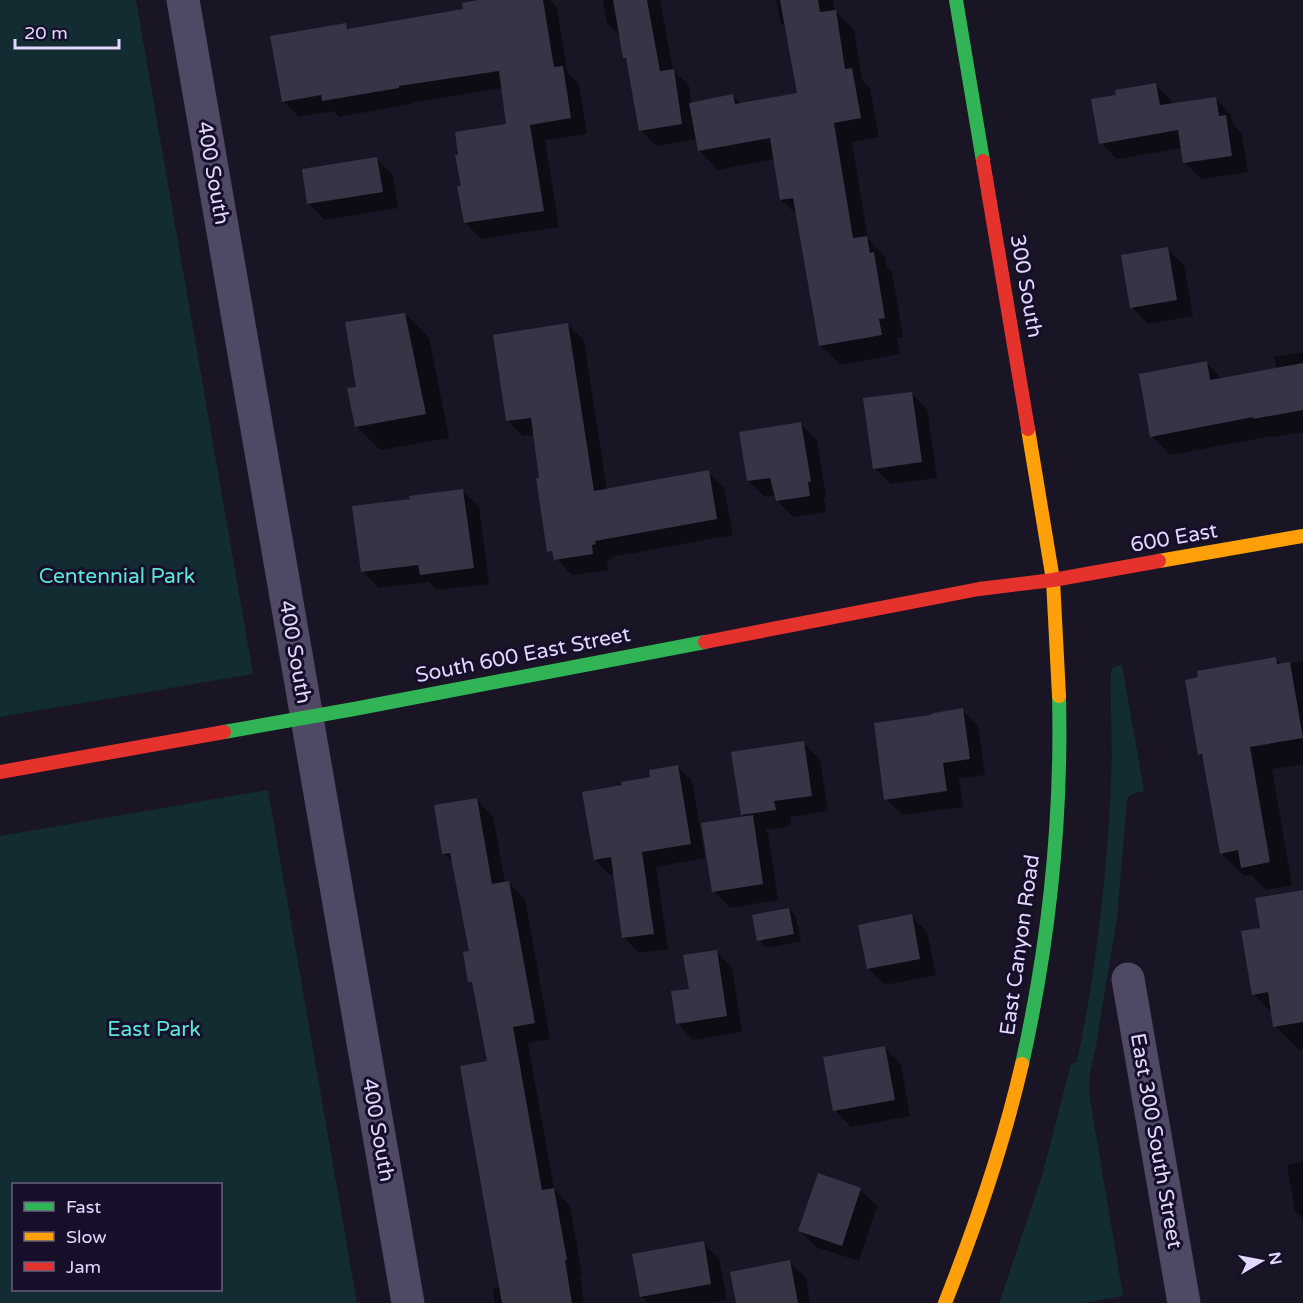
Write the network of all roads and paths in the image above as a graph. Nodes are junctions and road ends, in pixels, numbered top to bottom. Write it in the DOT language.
graph roads {
  1 [pos="183,0"];
  2 [pos="956,0"];
  3 [pos="1303,536"];
  4 [pos="1053,580"];
  5 [pos="307,718"];
  6 [pos="0,772"];
  7 [pos="1128,979"];
  8 [pos="408,1303"];
  9 [pos="945,1303"];
  10 [pos="1184,1303"];
  1 -- 5 [label="street, 400 South"];
  2 -- 4 [label="street, 300 South"];
  3 -- 4 [label="street, 600 East"];
  4 -- 5 [label="street, South 600 East Street"];
  4 -- 9 [label="street, East Canyon Road"];
  5 -- 6 [label="street, South 600 East Street"];
  5 -- 8 [label="street, 400 South"];
  7 -- 10 [label="street, East 300 South Street"];
}
